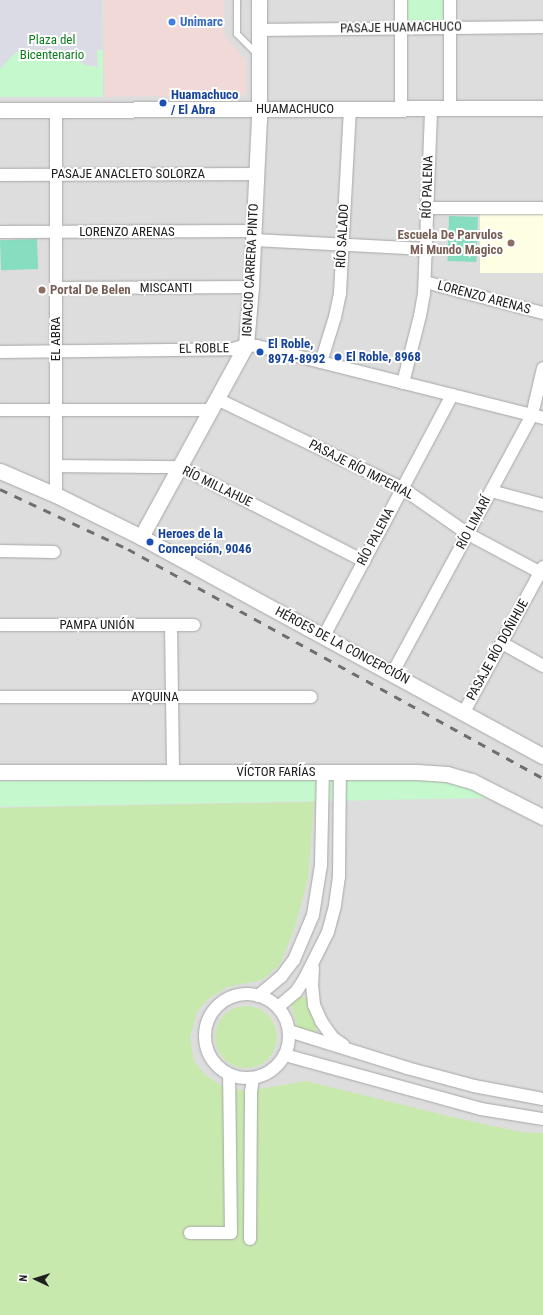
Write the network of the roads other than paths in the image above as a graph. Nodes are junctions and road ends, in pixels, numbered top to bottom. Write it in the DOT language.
graph roads {
  1 [pos="237,0"];
  2 [pos="258,0"];
  3 [pos="401,0"];
  4 [pos="450,0"];
  5 [pos="543,26"];
  6 [pos="450,27"];
  7 [pos="401,28"];
  8 [pos="259,30"];
  9 [pos="259,56"];
  10 [pos="350,108"];
  11 [pos="401,108"];
  12 [pos="431,108"];
  13 [pos="450,108"];
  14 [pos="543,108"];
  15 [pos="259,109"];
  16 [pos="0,110"];
  17 [pos="56,110"];
  18 [pos="257,174"];
  19 [pos="0,175"];
  20 [pos="56,175"];
  21 [pos="427,208"];
  22 [pos="543,208"];
  23 [pos="0,232"];
  24 [pos="56,232"];
  25 [pos="254,235"];
  26 [pos="342,244"];
  27 [pos="426,249"];
  28 [pos="424,282"];
  29 [pos="251,287"];
  30 [pos="56,288"];
  31 [pos="543,313"];
  32 [pos="246,345"];
  33 [pos="56,351"];
  34 [pos="0,352"];
  35 [pos="321,362"];
  36 [pos="543,368"];
  37 [pos="403,382"];
  38 [pos="452,395"];
  39 [pos="214,404"];
  40 [pos="0,410"];
  41 [pos="56,410"];
  42 [pos="538,416"];
  43 [pos="56,466"];
  44 [pos="180,467"];
  45 [pos="0,471"];
  46 [pos="402,488"];
  47 [pos="491,491"];
  48 [pos="56,495"];
  49 [pos="543,505"];
  50 [pos="468,534"];
  51 [pos="141,537"];
  52 [pos="0,551"];
  53 [pos="54,552"];
  54 [pos="364,561"];
  55 [pos="542,571"];
  56 [pos="0,625"];
  57 [pos="171,625"];
  58 [pos="194,625"];
  59 [pos="324,636"];
  60 [pos="502,643"];
  61 [pos="543,666"];
  62 [pos="392,674"];
  63 [pos="0,697"];
  64 [pos="172,697"];
  65 [pos="311,697"];
  66 [pos="464,712"];
  67 [pos="543,756"];
  68 [pos="0,772"];
  69 [pos="173,772"];
  70 [pos="322,772"];
  71 [pos="340,772"];
  72 [pos="543,817"];
  73 [pos="321,852"];
  74 [pos="339,852"];
  75 [pos="313,963"];
  76 [pos="258,996"];
  77 [pos="278,1007"];
  78 [pos="289,1031"];
  79 [pos="347,1049"];
  80 [pos="285,1055"];
  81 [pos="229,1075"];
  82 [pos="253,1078"];
  83 [pos="543,1099"];
  84 [pos="543,1119"];
  85 [pos="190,1233"];
  86 [pos="250,1240"];
  1 -- 9 [label="lane"];
  2 -- 8 [label="street, IGNACIO CARRERA PINTO"];
  3 -- 7 [label="street"];
  4 -- 6 [label="street"];
  5 -- 6 [label="street, PASAJE HUAMACHUCO"];
  6 -- 7 [label="street, PASAJE HUAMACHUCO"];
  6 -- 13 [label="street"];
  7 -- 8 [label="street, PASAJE HUAMACHUCO"];
  7 -- 11 [label="street"];
  8 -- 9 [label="street, IGNACIO CARRERA PINTO"];
  9 -- 15 [label="street, IGNACIO CARRERA PINTO"];
  10 -- 11 [label="street, HUAMACHUCO"];
  10 -- 15 [label="street, HUAMACHUCO"];
  10 -- 26 [label="street, RÍO SALADO"];
  11 -- 12 [label="street, HUAMACHUCO"];
  12 -- 13 [label="street, HUAMACHUCO"];
  12 -- 21 [label="street, RÍO PALENA"];
  13 -- 14 [label="street, HUAMACHUCO"];
  15 -- 17 [label="street, HUAMACHUCO"];
  15 -- 18 [label="street, IGNACIO CARRERA PINTO"];
  16 -- 17 [label="street, HUAMACHUCO"];
  17 -- 20 [label="street, EL ABRA"];
  18 -- 20 [label="street, PASAJE ANACLETO SOLORZA"];
  18 -- 25 [label="street, IGNACIO CARRERA PINTO"];
  19 -- 20 [label="street, PASAJE ANACLETO SOLORZA"];
  20 -- 24 [label="street, EL ABRA"];
  21 -- 22 [label="street"];
  21 -- 27 [label="street, RÍO PALENA"];
  23 -- 24 [label="street, LORENZO ARENAS"];
  24 -- 25 [label="street, LORENZO ARENAS"];
  24 -- 30 [label="street, EL ABRA"];
  25 -- 26 [label="street, LORENZO ARENAS"];
  25 -- 29 [label="street, IGNACIO CARRERA PINTO"];
  26 -- 27 [label="street, LORENZO ARENAS"];
  26 -- 35 [label="street, RÍO SALADO"];
  27 -- 28 [label="street, RÍO PALENA"];
  28 -- 31 [label="street, LORENZO ARENAS"];
  28 -- 37 [label="street, RÍO PALENA"];
  29 -- 30 [label="street, MISCANTI"];
  29 -- 32 [label="street, IGNACIO CARRERA PINTO"];
  30 -- 33 [label="street, EL ABRA"];
  32 -- 33 [label="street, EL ROBLE"];
  32 -- 35 [label="street, EL ROBLE"];
  32 -- 39 [label="street, IGNACIO CARRERA PINTO"];
  33 -- 34 [label="street, EL ROBLE"];
  33 -- 41 [label="street, EL ABRA"];
  35 -- 37 [label="street, EL ROBLE"];
  36 -- 42 [label="street, RÍO LIMARÍ"];
  37 -- 38 [label="street, EL ROBLE"];
  38 -- 42 [label="street, EL ROBLE"];
  38 -- 46 [label="street, RÍO PALENA"];
  39 -- 41 [label="street, PASAJE RÍO IMPERIAL"];
  39 -- 44 [label="street, IGNACIO CARRERA PINTO"];
  39 -- 46 [label="street, PASAJE RÍO IMPERIAL"];
  40 -- 41 [label="street, PASAJE RÍO IMPERIAL"];
  41 -- 43 [label="street, EL ABRA"];
  42 -- 47 [label="street, RÍO LIMARÍ"];
  43 -- 44 [label="street, RÍO MILLAHUE"];
  43 -- 48 [label="street, EL ABRA"];
  44 -- 51 [label="street, IGNACIO CARRERA PINTO"];
  44 -- 54 [label="street, RÍO MILLAHUE"];
  45 -- 48 [label="street, HÉROES DE LA CONCEPCIÓN"];
  46 -- 50 [label="street, PASAJE RÍO IMPERIAL"];
  46 -- 54 [label="street, RÍO PALENA"];
  47 -- 49 [label="street"];
  47 -- 50 [label="street, RÍO LIMARÍ"];
  48 -- 51 [label="street, HÉROES DE LA CONCEPCIÓN"];
  50 -- 55 [label="street, PASAJE RÍO IMPERIAL"];
  50 -- 62 [label="street, RÍO LIMARÍ"];
  51 -- 59 [label="street, HÉROES DE LA CONCEPCIÓN"];
  52 -- 53 [label="street"];
  54 -- 59 [label="street, RÍO PALENA"];
  55 -- 60 [label="street, PASAJE RÍO DOÑIHUE"];
  56 -- 57 [label="street, PAMPA UNIÓN"];
  57 -- 58 [label="street, PAMPA UNIÓN"];
  57 -- 64 [label="street"];
  59 -- 62 [label="street, HÉROES DE LA CONCEPCIÓN"];
  60 -- 61 [label="street"];
  60 -- 66 [label="street, PASAJE RÍO DOÑIHUE"];
  62 -- 66 [label="street, HÉROES DE LA CONCEPCIÓN"];
  63 -- 64 [label="street, AYQUINA"];
  64 -- 65 [label="street, AYQUINA"];
  64 -- 69 [label="street"];
  66 -- 67 [label="street, HÉROES DE LA CONCEPCIÓN"];
  68 -- 69 [label="street, VÍCTOR FARÍAS"];
  69 -- 70 [label="street, VÍCTOR FARÍAS"];
  70 -- 71 [label="street, VÍCTOR FARÍAS"];
  70 -- 73 [label="street"];
  71 -- 72 [label="street, VÍCTOR FARÍAS"];
  71 -- 74 [label="street"];
  73 -- 74 [label="street"];
  73 -- 76 [label="street"];
  74 -- 75 [label="street"];
  75 -- 77 [label="street"];
  75 -- 79 [label="street"];
  76 -- 77 [label="street"];
  76 -- 81 [label="street"];
  77 -- 78 [label="street"];
  78 -- 79 [label="street"];
  78 -- 80 [label="street"];
  79 -- 83 [label="street"];
  80 -- 82 [label="street"];
  80 -- 84 [label="street"];
  81 -- 82 [label="street"];
  81 -- 85 [label="street"];
  82 -- 86 [label="street"];
}
